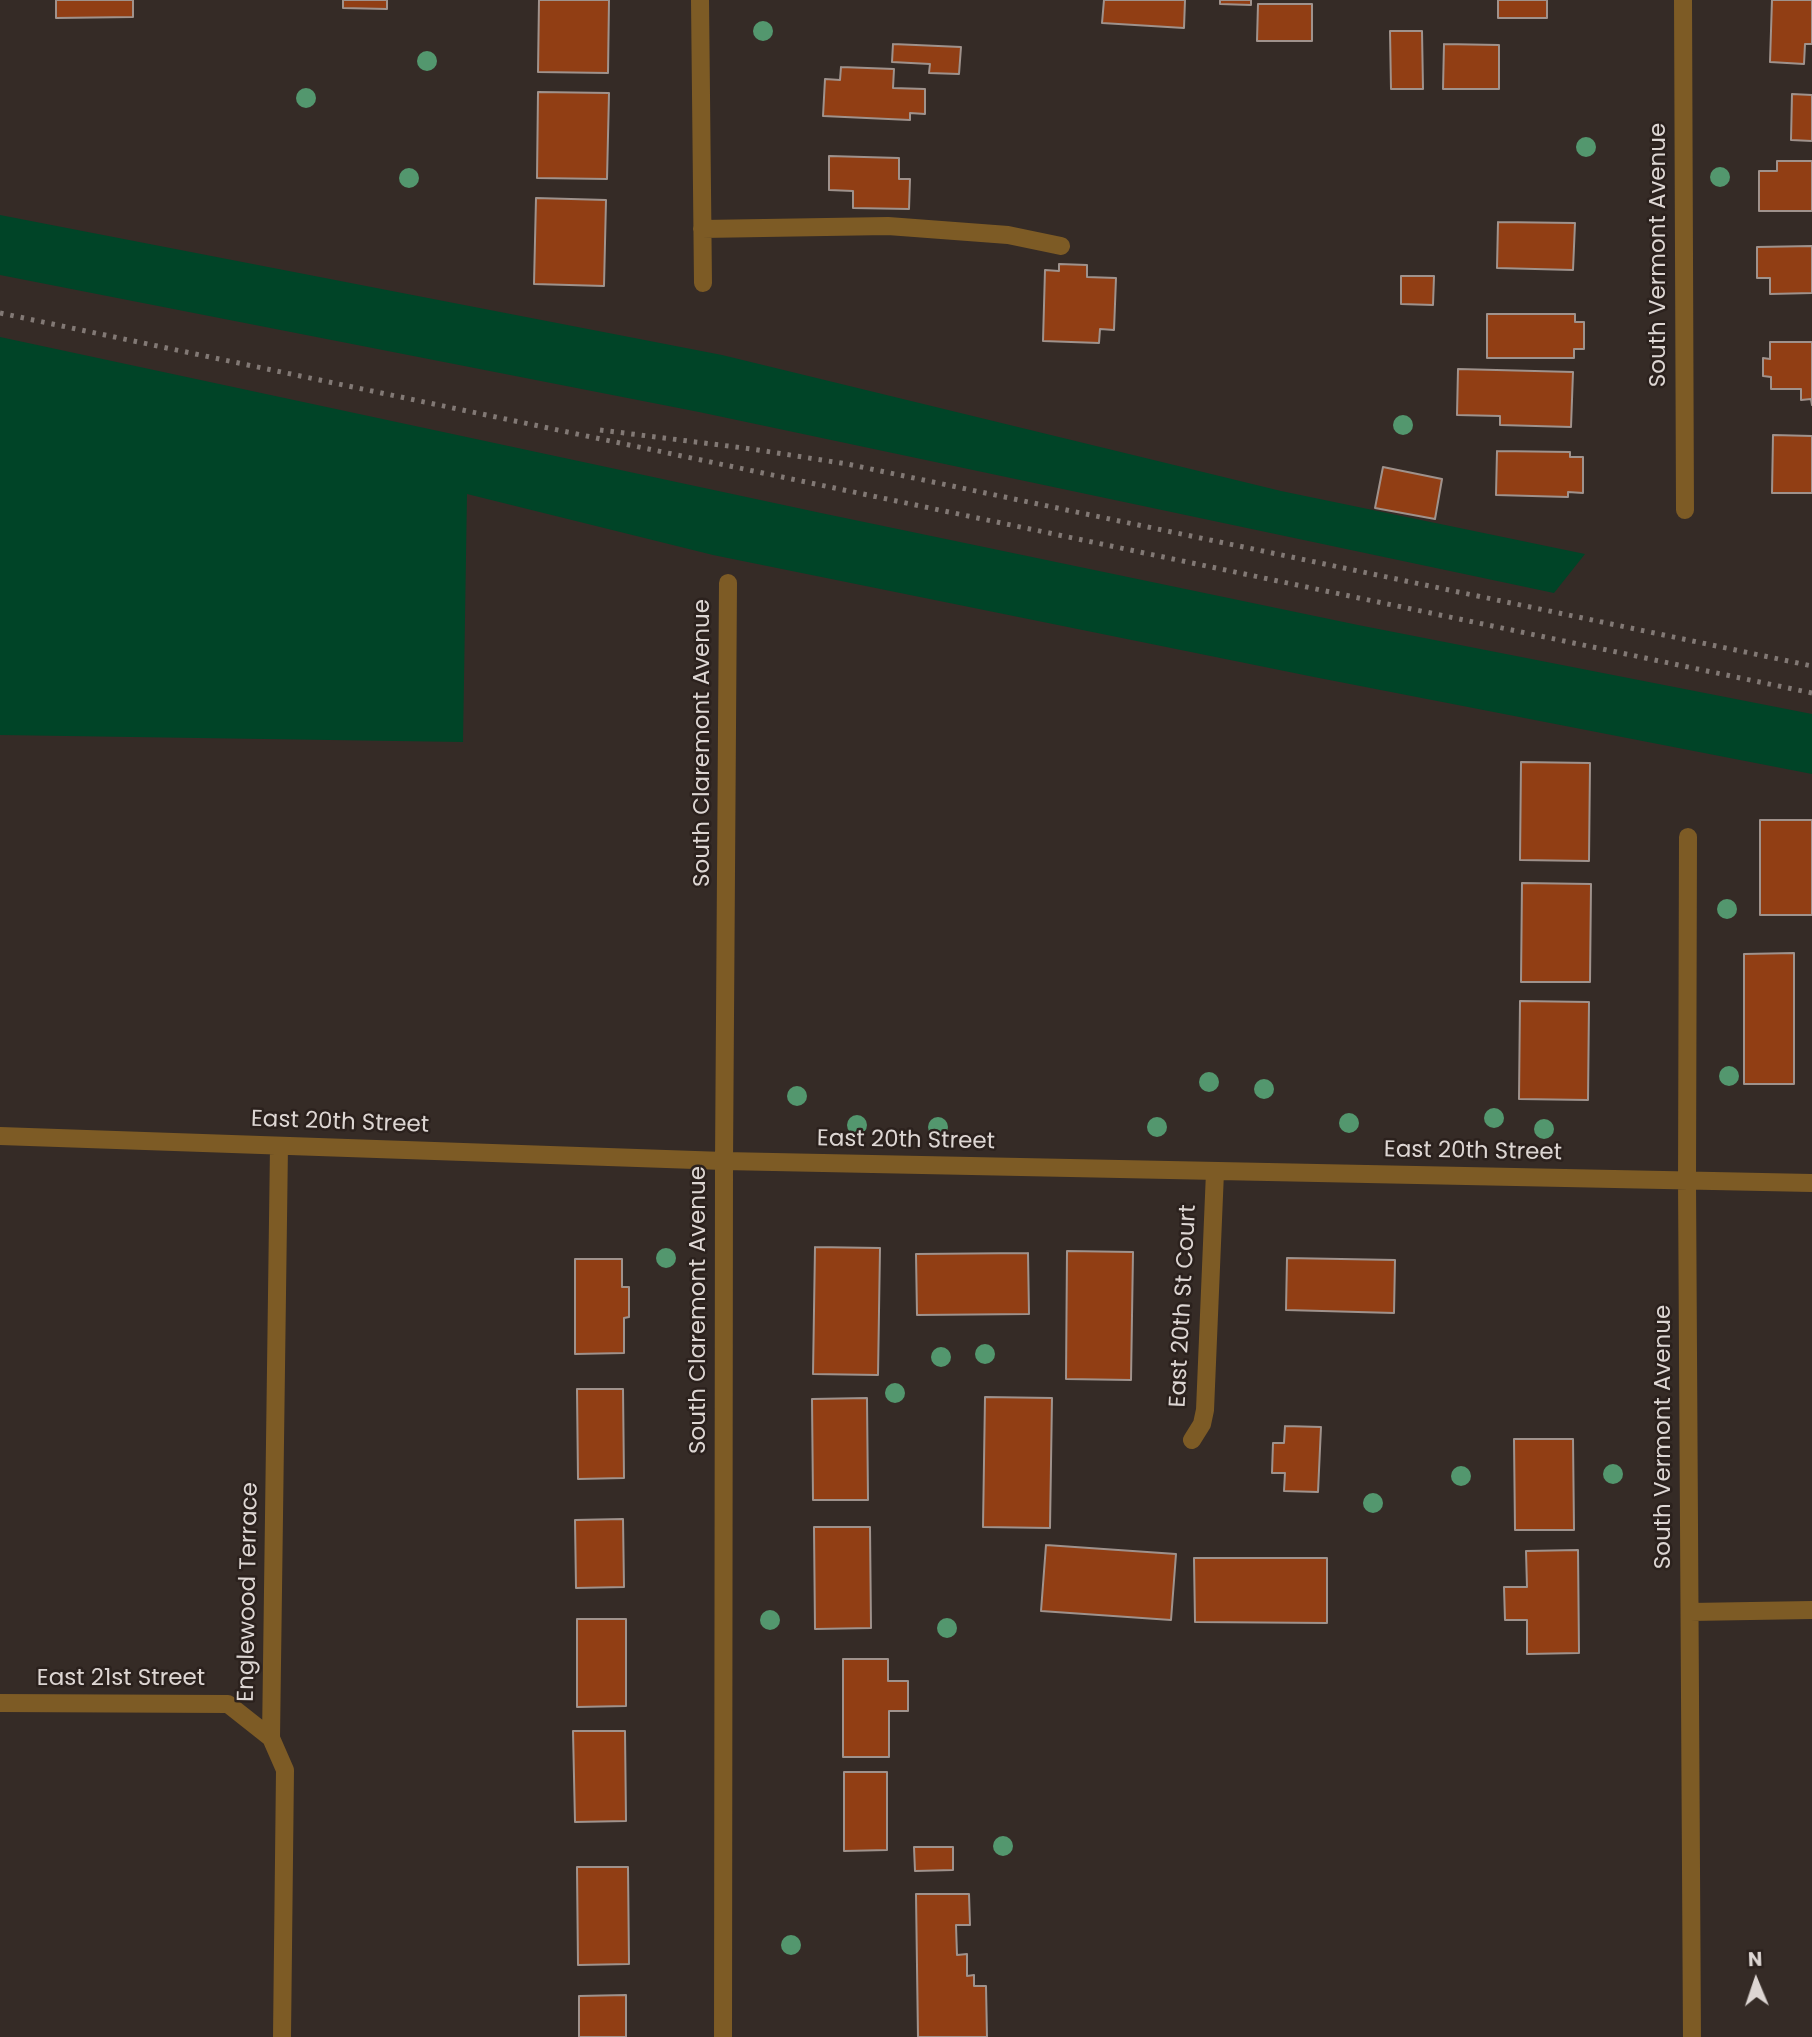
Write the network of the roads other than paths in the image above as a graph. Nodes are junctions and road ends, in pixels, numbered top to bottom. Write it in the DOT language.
graph roads {
  1 [pos="700,0"];
  2 [pos="1683,0"];
  3 [pos="702,229"];
  4 [pos="1061,246"];
  5 [pos="703,283"];
  6 [pos="1685,510"];
  7 [pos="728,583"];
  8 [pos="1688,837"];
  9 [pos="0,1136"];
  10 [pos="279,1146"];
  11 [pos="724,1161"];
  12 [pos="1215,1172"];
  13 [pos="1687,1181"];
  14 [pos="1812,1183"];
  15 [pos="1192,1440"];
  16 [pos="1812,1610"];
  17 [pos="1690,1612"];
  18 [pos="0,1703"];
  19 [pos="271,1738"];
  20 [pos="282,2037"];
  21 [pos="723,2037"];
  22 [pos="1692,2037"];
  1 -- 3 [label="street"];
  2 -- 6 [label="street, South Vermont Avenue"];
  3 -- 4 [label="street"];
  3 -- 5 [label="street"];
  7 -- 11 [label="street, South Claremont Avenue"];
  8 -- 13 [label="street, South Vermont Avenue"];
  9 -- 10 [label="street, East 20th Street"];
  10 -- 11 [label="street, East 20th Street"];
  10 -- 19 [label="street, Englewood Terrace"];
  11 -- 12 [label="street, East 20th Street"];
  11 -- 21 [label="street, South Claremont Avenue"];
  12 -- 13 [label="street, East 20th Street"];
  12 -- 15 [label="street, East 20th St Court"];
  13 -- 14 [label="street, East 20th Street"];
  13 -- 17 [label="street, South Vermont Avenue"];
  16 -- 17 [label="street"];
  17 -- 22 [label="street, South Vermont Avenue"];
  18 -- 19 [label="street, East 21st Street"];
  19 -- 20 [label="street, Englewood Terrace"];
}
